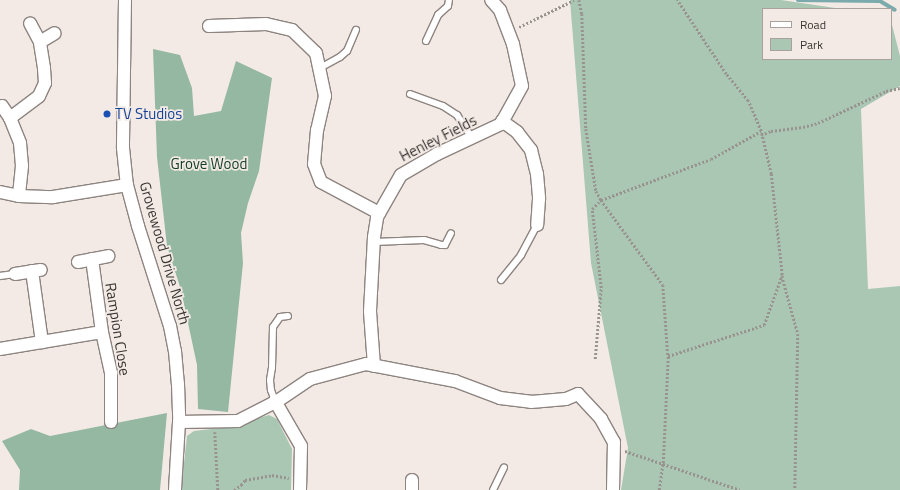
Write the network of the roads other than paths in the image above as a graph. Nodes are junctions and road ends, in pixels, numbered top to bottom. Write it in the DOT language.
graph roads {
  1 [pos="125,0"];
  2 [pos="449,0"];
  3 [pos="491,0"];
  4 [pos="30,23"];
  5 [pos="209,26"];
  6 [pos="356,30"];
  7 [pos="55,32"];
  8 [pos="426,41"];
  9 [pos="40,42"];
  10 [pos="320,68"];
  11 [pos="410,94"];
  12 [pos="2,106"];
  13 [pos="10,118"];
  14 [pos="502,121"];
  15 [pos="472,138"];
  16 [pos="127,185"];
  17 [pos="0,192"];
  18 [pos="19,196"];
  19 [pos="379,213"];
  20 [pos="536,225"];
  21 [pos="451,233"];
  22 [pos="374,242"];
  23 [pos="108,256"];
  24 [pos="92,259"];
  25 [pos="78,262"];
  26 [pos="15,274"];
  27 [pos="0,276"];
  28 [pos="501,280"];
  29 [pos="288,316"];
  30 [pos="102,332"];
  31 [pos="42,342"];
  32 [pos="0,349"];
  33 [pos="374,366"];
  34 [pos="276,401"];
  35 [pos="111,422"];
  36 [pos="178,422"];
  37 [pos="504,467"];
  38 [pos="175,490"];
  39 [pos="300,490"];
  40 [pos="493,490"];
  41 [pos="613,490"];
  1 -- 16 [label="street, Grovewood Drive North"];
  2 -- 8 [label="lane"];
  3 -- 14 [label="street, Henley Fields"];
  4 -- 9 [label="street"];
  5 -- 10 [label="street"];
  6 -- 10 [label="lane"];
  7 -- 9 [label="street"];
  9 -- 13 [label="street"];
  10 -- 19 [label="street"];
  11 -- 15 [label="lane"];
  12 -- 13 [label="street"];
  13 -- 18 [label="street"];
  14 -- 15 [label="street, Henley Fields"];
  14 -- 20 [label="street"];
  15 -- 19 [label="street, Henley Fields"];
  16 -- 18 [label="street"];
  16 -- 36 [label="street, Grovewood Drive North"];
  17 -- 18 [label="street"];
  19 -- 22 [label="street, Henley Fields"];
  20 -- 28 [label="lane"];
  21 -- 22 [label="lane"];
  22 -- 33 [label="street, Henley Fields"];
  23 -- 24 [label="street"];
  24 -- 25 [label="street"];
  24 -- 30 [label="street, Rampion Close"];
  26 -- 27 [label="lane"];
  26 -- 31 [label="street"];
  29 -- 34 [label="lane"];
  30 -- 31 [label="street"];
  30 -- 35 [label="street, Rampion Close"];
  31 -- 32 [label="street"];
  33 -- 34 [label="street"];
  33 -- 41 [label="street"];
  34 -- 36 [label="street"];
  34 -- 39 [label="street"];
  36 -- 38 [label="street, Grovewood Drive North"];
  37 -- 40 [label="lane"];
}
